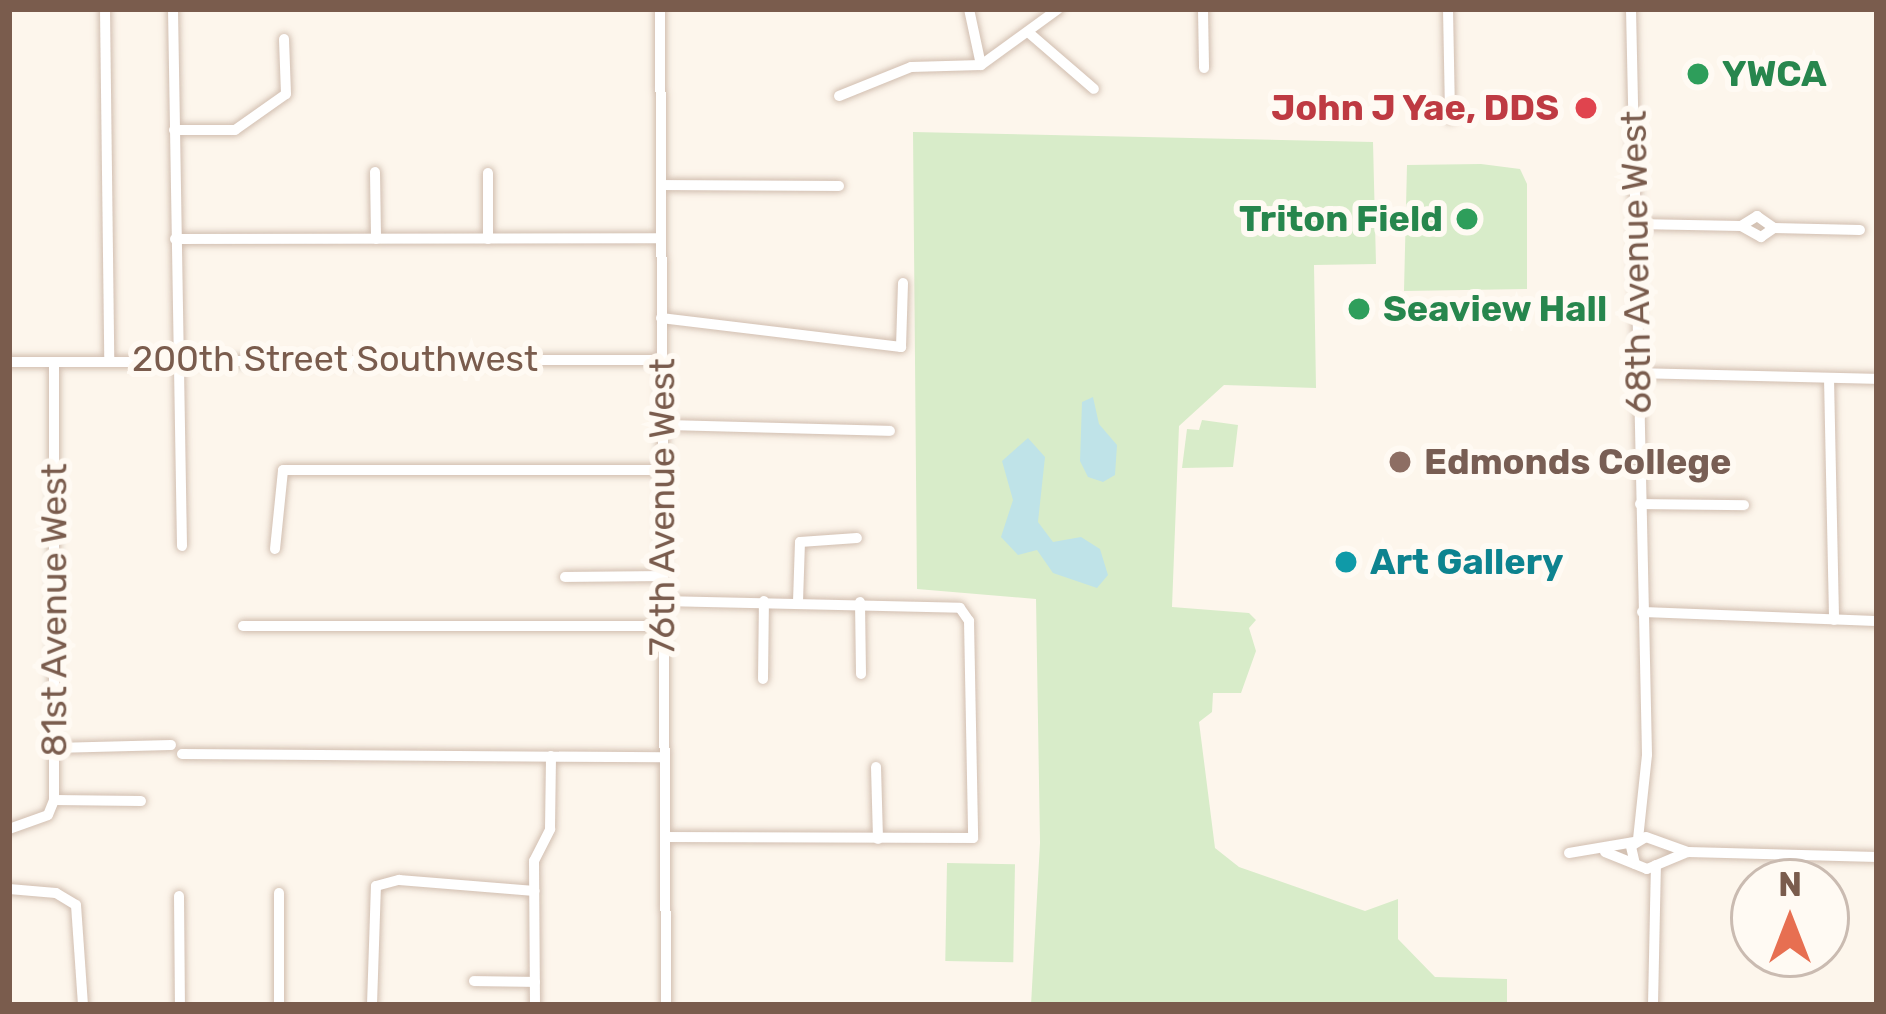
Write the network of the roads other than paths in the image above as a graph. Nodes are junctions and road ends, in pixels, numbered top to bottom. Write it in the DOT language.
graph roads {
  1 [pos="105,9"];
  2 [pos="173,9"];
  3 [pos="660,9"];
  4 [pos="969,9"];
  5 [pos="1058,9"];
  6 [pos="1203,9"];
  7 [pos="1448,9"];
  8 [pos="1631,9"];
  9 [pos="1028,32"];
  10 [pos="284,39"];
  11 [pos="981,65"];
  12 [pos="1204,68"];
  13 [pos="1094,89"];
  14 [pos="839,96"];
  15 [pos="1450,118"];
  16 [pos="174,130"];
  17 [pos="375,172"];
  18 [pos="488,173"];
  19 [pos="661,184"];
  20 [pos="838,186"];
  21 [pos="1636,224"];
  22 [pos="1741,226"];
  23 [pos="1774,228"];
  24 [pos="1859,230"];
  25 [pos="488,238"];
  26 [pos="661,238"];
  27 [pos="175,239"];
  28 [pos="376,239"];
  29 [pos="903,283"];
  30 [pos="661,318"];
  31 [pos="180,357"];
  32 [pos="109,359"];
  33 [pos="662,360"];
  34 [pos="9,362"];
  35 [pos="54,362"];
  36 [pos="1639,373"];
  37 [pos="1829,378"];
  38 [pos="1877,380"];
  39 [pos="663,425"];
  40 [pos="890,431"];
  41 [pos="662,470"];
  42 [pos="1640,503"];
  43 [pos="1744,505"];
  44 [pos="857,538"];
  45 [pos="182,546"];
  46 [pos="275,549"];
  47 [pos="565,577"];
  48 [pos="662,577"];
  49 [pos="662,601"];
  50 [pos="764,602"];
  51 [pos="797,602"];
  52 [pos="860,602"];
  53 [pos="1642,612"];
  54 [pos="1834,620"];
  55 [pos="1877,621"];
  56 [pos="243,626"];
  57 [pos="662,626"];
  58 [pos="860,674"];
  59 [pos="764,680"];
  60 [pos="171,745"];
  61 [pos="54,748"];
  62 [pos="182,754"];
  63 [pos="551,756"];
  64 [pos="664,757"];
  65 [pos="876,767"];
  66 [pos="54,800"];
  67 [pos="142,801"];
  68 [pos="1647,803"];
  69 [pos="9,830"];
  70 [pos="666,837"];
  71 [pos="878,839"];
  72 [pos="1636,841"];
  73 [pos="1656,841"];
  74 [pos="1606,851"];
  75 [pos="1688,852"];
  76 [pos="1569,854"];
  77 [pos="1877,856"];
  78 [pos="1657,864"];
  79 [pos="1636,865"];
  80 [pos="9,889"];
  81 [pos="535,890"];
  82 [pos="279,893"];
  83 [pos="179,896"];
  84 [pos="1650,896"];
  85 [pos="474,981"];
  86 [pos="535,982"];
  87 [pos="83,1005"];
  88 [pos="180,1005"];
  89 [pos="279,1005"];
  90 [pos="371,1005"];
  91 [pos="535,1005"];
  92 [pos="666,1005"];
  93 [pos="1653,1005"];
  1 -- 32 [label="street"];
  2 -- 16 [label="street"];
  3 -- 19 [label="street, 76th Avenue West"];
  4 -- 11 [label="street"];
  5 -- 9 [label="street"];
  6 -- 12 [label="street"];
  7 -- 15 [label="street"];
  8 -- 21 [label="street, 68th Avenue West"];
  9 -- 11 [label="street"];
  9 -- 13 [label="street"];
  10 -- 16 [label="street"];
  11 -- 14 [label="street"];
  16 -- 27 [label="street"];
  17 -- 28 [label="street"];
  18 -- 25 [label="street"];
  19 -- 20 [label="street"];
  19 -- 26 [label="street, 76th Avenue West"];
  21 -- 22 [label="street"];
  21 -- 36 [label="street, 68th Avenue West"];
  22 -- 23 [label="street"];
  22 -- 23 [label="street"];
  23 -- 24 [label="street"];
  25 -- 26 [label="street"];
  25 -- 28 [label="street"];
  26 -- 30 [label="street, 76th Avenue West"];
  27 -- 28 [label="street"];
  27 -- 31 [label="street"];
  29 -- 30 [label="street"];
  30 -- 33 [label="street, 76th Avenue West"];
  31 -- 32 [label="street, 200th Street Southwest"];
  31 -- 33 [label="street, 200th Street Southwest"];
  31 -- 45 [label="street"];
  32 -- 35 [label="street, 200th Street Southwest"];
  33 -- 39 [label="street, 76th Avenue West"];
  34 -- 35 [label="street, 200th Street Southwest"];
  35 -- 61 [label="street, 81st Avenue West"];
  36 -- 37 [label="street"];
  36 -- 42 [label="street, 68th Avenue West"];
  37 -- 38 [label="street"];
  37 -- 54 [label="street"];
  39 -- 40 [label="street"];
  39 -- 41 [label="street, 76th Avenue West"];
  41 -- 46 [label="street"];
  41 -- 48 [label="street, 76th Avenue West"];
  42 -- 43 [label="street"];
  42 -- 53 [label="street, 68th Avenue West"];
  44 -- 51 [label="street"];
  47 -- 48 [label="street"];
  48 -- 49 [label="street, 76th Avenue West"];
  49 -- 50 [label="street"];
  49 -- 57 [label="street, 76th Avenue West"];
  50 -- 51 [label="street"];
  50 -- 59 [label="street"];
  51 -- 52 [label="street"];
  52 -- 58 [label="street"];
  52 -- 71 [label="street"];
  53 -- 54 [label="street"];
  53 -- 68 [label="street, 68th Avenue West"];
  54 -- 55 [label="street"];
  56 -- 57 [label="street"];
  57 -- 64 [label="street, 76th Avenue West"];
  60 -- 61 [label="street"];
  61 -- 66 [label="street, 81st Avenue West"];
  62 -- 63 [label="street"];
  63 -- 64 [label="street"];
  63 -- 81 [label="street"];
  64 -- 70 [label="street, 76th Avenue West"];
  65 -- 71 [label="street"];
  66 -- 67 [label="street"];
  66 -- 69 [label="street, 81st Avenue West"];
  68 -- 72 [label="street, 68th Avenue West"];
  68 -- 73 [label="street, 68th Avenue West"];
  70 -- 71 [label="street"];
  70 -- 92 [label="street, 76th Avenue West"];
  72 -- 73 [label="street"];
  72 -- 74 [label="street"];
  72 -- 79 [label="street, 68th Avenue West"];
  73 -- 75 [label="street"];
  73 -- 78 [label="street, 68th Avenue West"];
  74 -- 76 [label="street"];
  74 -- 79 [label="street"];
  75 -- 77 [label="street"];
  75 -- 78 [label="street"];
  78 -- 79 [label="street"];
  78 -- 84 [label="street"];
  79 -- 84 [label="street"];
  80 -- 87 [label="street"];
  81 -- 86 [label="street"];
  81 -- 90 [label="street"];
  82 -- 89 [label="street"];
  83 -- 88 [label="street"];
  84 -- 93 [label="street"];
  85 -- 86 [label="street"];
  86 -- 91 [label="street"];
}
